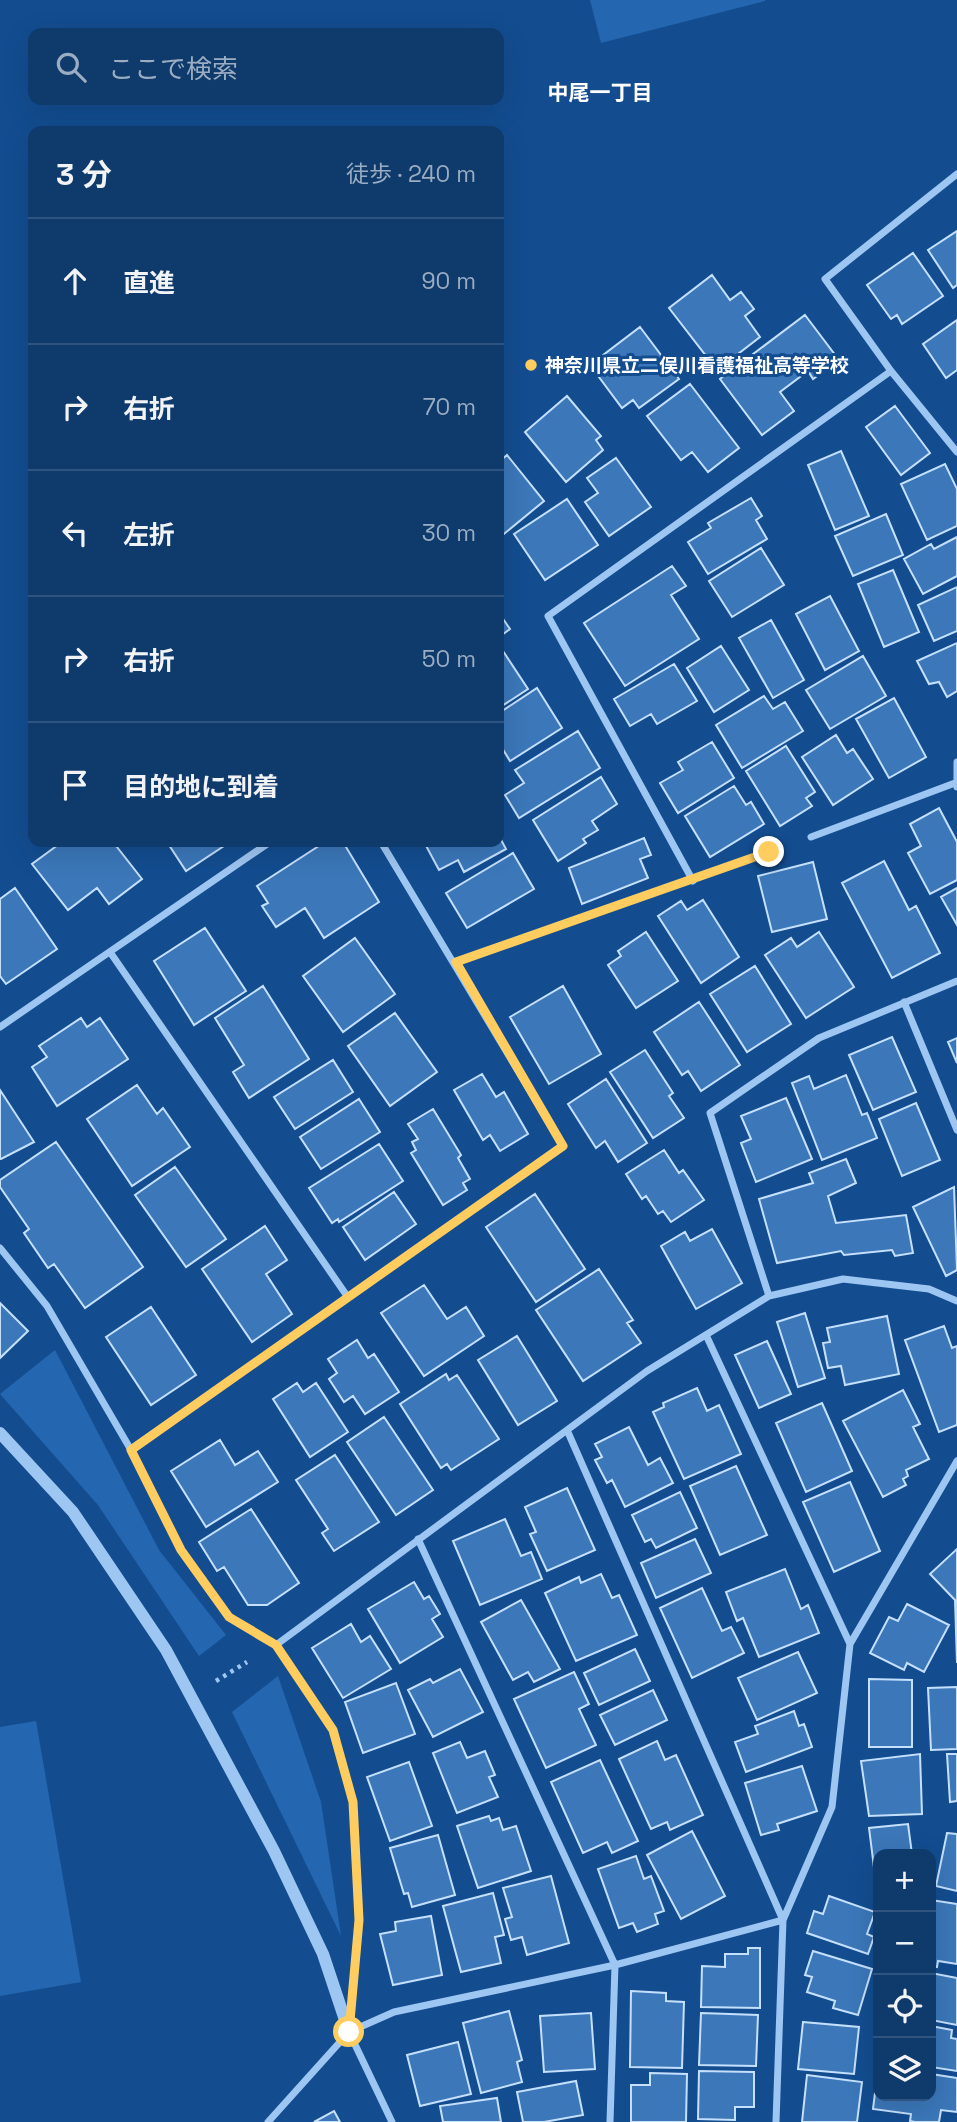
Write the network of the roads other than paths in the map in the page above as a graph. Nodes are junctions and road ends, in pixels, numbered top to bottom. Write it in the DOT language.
graph roads {
  1 [pos="957,174"];
  2 [pos="891,371"];
  3 [pos="957,452"];
  4 [pos="957,762"];
  5 [pos="956,785"];
  6 [pos="811,837"];
  7 [pos="263,847"];
  8 [pos="384,847"];
  9 [pos="769,852"];
  10 [pos="693,881"];
  11 [pos="110,952"];
  12 [pos="456,962"];
  13 [pos="957,981"];
  14 [pos="904,1002"];
  15 [pos="0,1027"];
  16 [pos="957,1130"];
  17 [pos="0,1248"];
  18 [pos="347,1296"];
  19 [pos="769,1296"];
  20 [pos="957,1301"];
  21 [pos="706,1335"];
  22 [pos="567,1430"];
  23 [pos="0,1433"];
  24 [pos="131,1450"];
  25 [pos="957,1461"];
  26 [pos="418,1539"];
  27 [pos="850,1644"];
  28 [pos="276,1645"];
  29 [pos="783,1920"];
  30 [pos="615,1965"];
  31 [pos="349,2032"];
  32 [pos="268,2122"];
  33 [pos="392,2122"];
  34 [pos="610,2122"];
  35 [pos="776,2122"];
  1 -- 2 [label="street"];
  2 -- 3 [label="street"];
  2 -- 10 [label="street"];
  4 -- 5 [label="street"];
  5 -- 6 [label="street"];
  7 -- 11 [label="street"];
  8 -- 12 [label="street"];
  9 -- 10 [label="street"];
  10 -- 12 [label="street"];
  11 -- 15 [label="street"];
  11 -- 18 [label="street"];
  12 -- 18 [label="street"];
  13 -- 14 [label="street"];
  14 -- 16 [label="street"];
  14 -- 19 [label="street"];
  17 -- 24 [label="street"];
  18 -- 24 [label="street"];
  19 -- 20 [label="street"];
  19 -- 21 [label="street"];
  21 -- 22 [label="street"];
  21 -- 27 [label="street"];
  22 -- 26 [label="street"];
  22 -- 29 [label="street"];
  23 -- 31 [label="street"];
  24 -- 28 [label="street"];
  25 -- 27 [label="street"];
  26 -- 28 [label="street"];
  26 -- 30 [label="street"];
  27 -- 29 [label="street"];
  28 -- 31 [label="street"];
  29 -- 30 [label="street"];
  29 -- 35 [label="street"];
  30 -- 31 [label="street"];
  30 -- 34 [label="street"];
  31 -- 32 [label="street"];
  31 -- 33 [label="street"];
}
